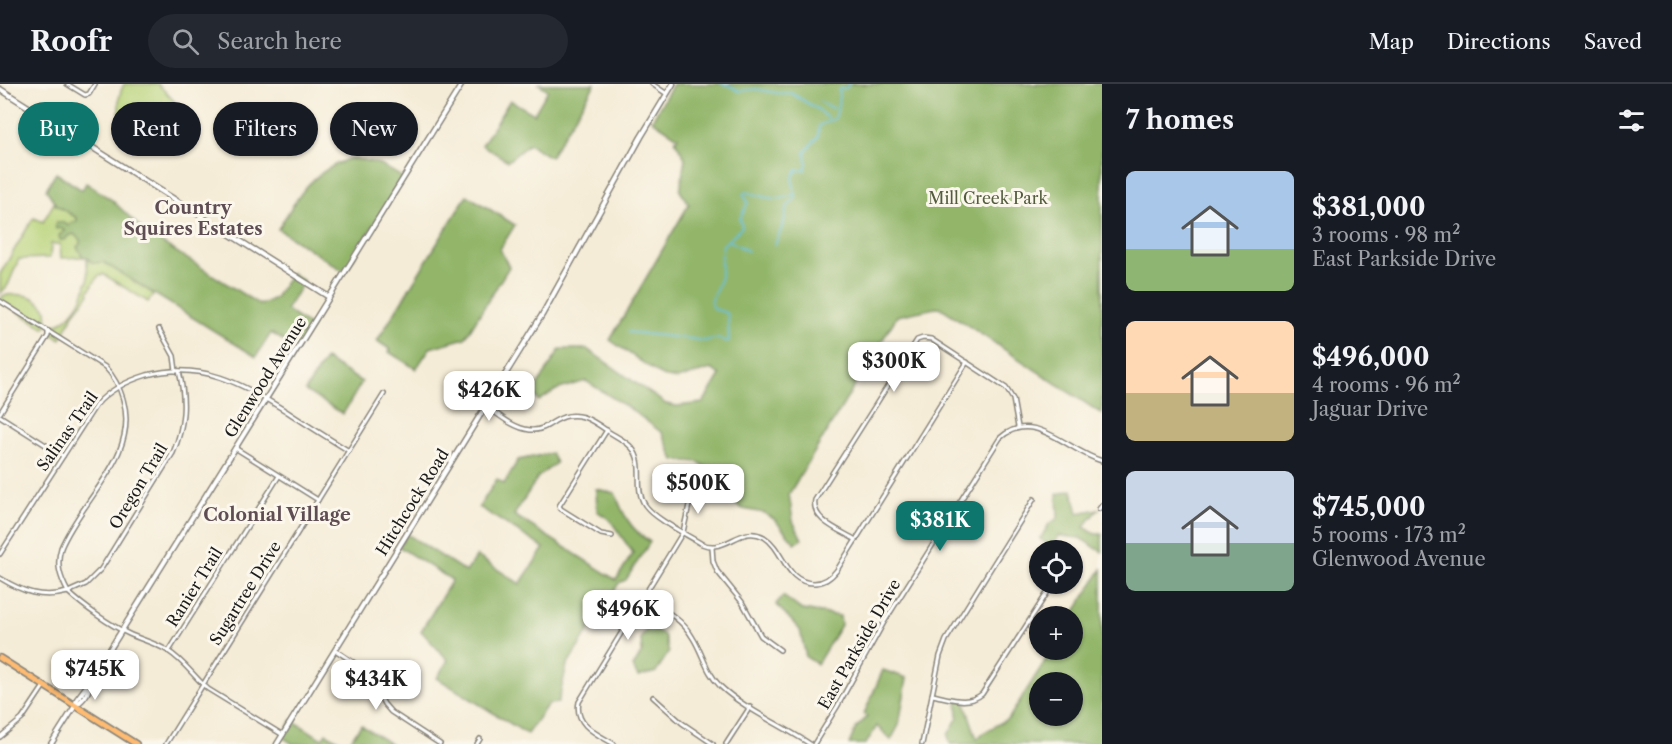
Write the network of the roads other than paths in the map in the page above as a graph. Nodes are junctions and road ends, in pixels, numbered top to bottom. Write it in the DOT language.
graph roads {
  1 [pos="67,84"];
  2 [pos="95,84"];
  3 [pos="462,84"];
  4 [pos="652,84"];
  5 [pos="673,84"];
  6 [pos="0,89"];
  7 [pos="667,93"];
  8 [pos="329,297"];
  9 [pos="0,301"];
  10 [pos="159,329"];
  11 [pos="48,331"];
  12 [pos="967,362"];
  13 [pos="177,371"];
  14 [pos="118,387"];
  15 [pos="384,394"];
  16 [pos="266,399"];
  17 [pos="486,406"];
  18 [pos="0,415"];
  19 [pos="1018,428"];
  20 [pos="607,430"];
  21 [pos="235,448"];
  22 [pos="349,451"];
  23 [pos="63,456"];
  24 [pos="1102,461"];
  25 [pos="279,476"];
  26 [pos="695,489"];
  27 [pos="1034,499"];
  28 [pos="318,500"];
  29 [pos="1102,505"];
  30 [pos="1099,509"];
  31 [pos="683,532"];
  32 [pos="612,536"];
  33 [pos="856,540"];
  34 [pos="712,547"];
  35 [pos="0,554"];
  36 [pos="0,578"];
  37 [pos="68,592"];
  38 [pos="1047,594"];
  39 [pos="643,597"];
  40 [pos="122,630"];
  41 [pos="335,650"];
  42 [pos="780,650"];
  43 [pos="169,651"];
  44 [pos="0,658"];
  45 [pos="202,684"];
  46 [pos="44,686"];
  47 [pos="932,695"];
  48 [pos="653,697"];
  49 [pos="75,705"];
  50 [pos="750,707"];
  51 [pos="283,735"];
  52 [pos="0,737"];
  53 [pos="480,740"];
  54 [pos="51,744"];
  55 [pos="136,744"];
  56 [pos="165,744"];
  57 [pos="277,744"];
  58 [pos="440,744"];
  59 [pos="477,744"];
  60 [pos="614,744"];
  61 [pos="713,744"];
  62 [pos="726,744"];
  63 [pos="812,744"];
  64 [pos="922,744"];
  1 -- 2 [label="street"];
  3 -- 8 [label="street, Glenwood Avenue"];
  4 -- 7 [label="street"];
  5 -- 7 [label="street, Hitchcock Road"];
  6 -- 8 [label="street"];
  7 -- 17 [label="street, Hitchcock Road"];
  8 -- 16 [label="street, Glenwood Avenue"];
  9 -- 11 [label="street"];
  10 -- 13 [label="street, Oregon Trail"];
  11 -- 14 [label="street"];
  11 -- 18 [label="street"];
  12 -- 19 [label="street"];
  12 -- 33 [label="street"];
  12 -- 33 [label="street"];
  13 -- 14 [label="street, Salinas Trail"];
  13 -- 16 [label="street, Salinas Trail"];
  13 -- 37 [label="street, Oregon Trail"];
  14 -- 23 [label="street, Salinas Trail"];
  14 -- 37 [label="street"];
  15 -- 22 [label="street, Sugartree Drive"];
  16 -- 21 [label="street, Glenwood Avenue"];
  16 -- 22 [label="street, Salinas Trail"];
  17 -- 20 [label="street"];
  17 -- 41 [label="street, Hitchcock Road"];
  18 -- 23 [label="street"];
  19 -- 24 [label="street"];
  19 -- 63 [label="street, East Parkside Drive"];
  20 -- 31 [label="street"];
  20 -- 32 [label="street"];
  21 -- 25 [label="street"];
  21 -- 40 [label="street, Glenwood Avenue"];
  22 -- 28 [label="street, Sugartree Drive"];
  23 -- 35 [label="street, Salinas Trail"];
  25 -- 28 [label="street"];
  25 -- 43 [label="street, Ranier Trail"];
  26 -- 31 [label="street"];
  27 -- 47 [label="street"];
  28 -- 45 [label="street, Sugartree Drive"];
  29 -- 30 [label="street"];
  31 -- 34 [label="street"];
  31 -- 39 [label="street"];
  33 -- 34 [label="street"];
  34 -- 42 [label="street"];
  36 -- 37 [label="street"];
  37 -- 40 [label="street"];
  38 -- 47 [label="street"];
  39 -- 50 [label="street"];
  39 -- 60 [label="street"];
  40 -- 43 [label="street"];
  40 -- 49 [label="street, Glenwood Avenue"];
  41 -- 51 [label="street, Hitchcock Road"];
  41 -- 58 [label="street"];
  43 -- 45 [label="street"];
  44 -- 46 [label="main road"];
  45 -- 51 [label="street"];
  45 -- 56 [label="street, Sugartree Drive"];
  46 -- 49 [label="main road"];
  46 -- 52 [label="street"];
  47 -- 64 [label="street"];
  48 -- 61 [label="street"];
  49 -- 54 [label="street, Glenwood Avenue"];
  49 -- 55 [label="main road"];
  50 -- 62 [label="street"];
  50 -- 63 [label="street"];
  51 -- 57 [label="street, Hitchcock Road"];
  53 -- 59 [label="street"];
}
